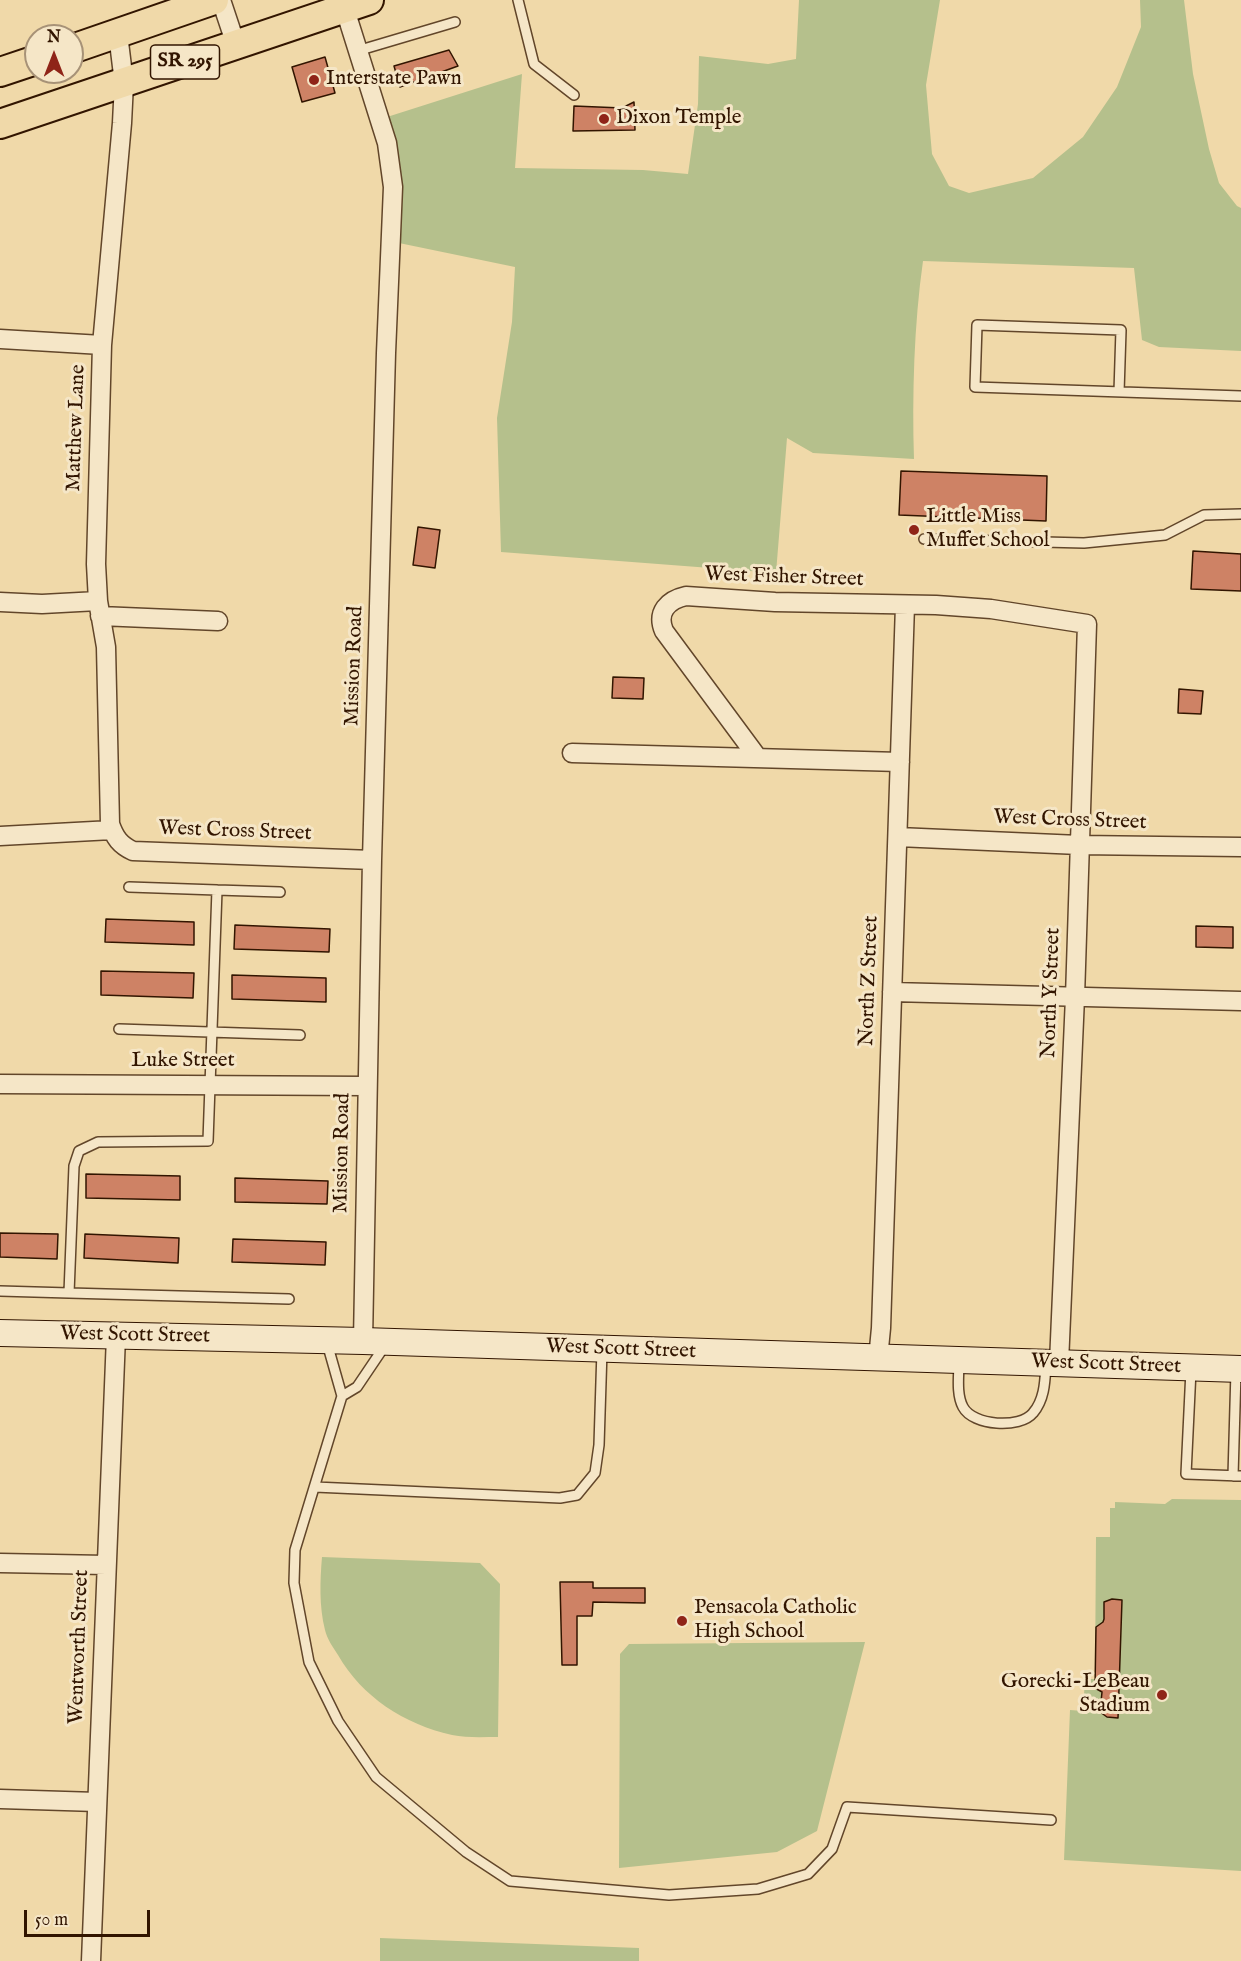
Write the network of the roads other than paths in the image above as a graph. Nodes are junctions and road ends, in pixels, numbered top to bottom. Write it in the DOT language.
graph roads {
  1 [pos="214,0"];
  2 [pos="221,0"];
  3 [pos="518,0"];
  4 [pos="352,3"];
  5 [pos="455,22"];
  6 [pos="118,34"];
  7 [pos="84,45"];
  8 [pos="236,45"];
  9 [pos="357,51"];
  10 [pos="24,64"];
  11 [pos="0,72"];
  12 [pos="124,83"];
  13 [pos="574,95"];
  14 [pos="0,124"];
  15 [pos="0,339"];
  16 [pos="102,345"];
  17 [pos="1119,392"];
  18 [pos="1241,396"];
  19 [pos="1241,514"];
  20 [pos="924,539"];
  21 [pos="0,602"];
  22 [pos="905,605"];
  23 [pos="99,609"];
  24 [pos="218,621"];
  25 [pos="1087,624"];
  26 [pos="572,753"];
  27 [pos="758,758"];
  28 [pos="900,762"];
  29 [pos="111,827"];
  30 [pos="0,836"];
  31 [pos="898,837"];
  32 [pos="1079,845"];
  33 [pos="1241,847"];
  34 [pos="372,860"];
  35 [pos="129,887"];
  36 [pos="217,891"];
  37 [pos="280,892"];
  38 [pos="892,992"];
  39 [pos="1075,997"];
  40 [pos="1241,1002"];
  41 [pos="119,1029"];
  42 [pos="211,1032"];
  43 [pos="300,1035"];
  44 [pos="0,1084"];
  45 [pos="209,1084"];
  46 [pos="366,1086"];
  47 [pos="0,1291"];
  48 [pos="69,1293"];
  49 [pos="289,1299"];
  50 [pos="0,1333"];
  51 [pos="116,1335"];
  52 [pos="327,1341"];
  53 [pos="375,1342"];
  54 [pos="602,1349"];
  55 [pos="878,1359"];
  56 [pos="959,1361"];
  57 [pos="1052,1363"];
  58 [pos="1191,1367"];
  59 [pos="1238,1369"];
  60 [pos="342,1396"];
  61 [pos="1237,1476"];
  62 [pos="315,1487"];
  63 [pos="0,1563"];
  64 [pos="106,1565"];
  65 [pos="0,1799"];
  66 [pos="97,1802"];
  67 [pos="1051,1820"];
  68 [pos="91,1961"];
  1 -- 6 [label="main road, SR 295"];
  2 -- 8 [label="street"];
  3 -- 13 [label="lane"];
  4 -- 8 [label="main road, SR 295"];
  4 -- 9 [label="street, Mission Road"];
  5 -- 9 [label="lane"];
  6 -- 7 [label="main road, SR 295"];
  6 -- 12 [label="street, Matthew Lane"];
  8 -- 12 [label="main road, SR 295"];
  9 -- 34 [label="street, Mission Road"];
  10 -- 11 [label="main road"];
  12 -- 14 [label="main road, SR 295"];
  12 -- 16 [label="street, Matthew Lane"];
  15 -- 16 [label="street"];
  16 -- 23 [label="street, Matthew Lane"];
  17 -- 17 [label="lane"];
  17 -- 18 [label="lane"];
  19 -- 20 [label="lane"];
  21 -- 23 [label="street"];
  22 -- 25 [label="street, West Fisher Street"];
  22 -- 27 [label="street, West Fisher Street"];
  22 -- 28 [label="street, North Z Street"];
  23 -- 24 [label="street"];
  23 -- 29 [label="street, Matthew Lane"];
  25 -- 32 [label="street, North Y Street"];
  26 -- 27 [label="street"];
  27 -- 28 [label="street"];
  28 -- 31 [label="street, North Z Street"];
  29 -- 30 [label="street"];
  29 -- 34 [label="street, West Cross Street"];
  31 -- 32 [label="street, West Cross Street"];
  31 -- 38 [label="street, North Z Street"];
  32 -- 33 [label="street, West Cross Street"];
  32 -- 39 [label="street, North Y Street"];
  34 -- 46 [label="street, Mission Road"];
  35 -- 36 [label="lane"];
  36 -- 37 [label="lane"];
  36 -- 42 [label="lane"];
  38 -- 39 [label="street"];
  38 -- 55 [label="street, North Z Street"];
  39 -- 40 [label="street"];
  39 -- 57 [label="street, North Y Street"];
  41 -- 42 [label="lane"];
  42 -- 43 [label="lane"];
  42 -- 45 [label="lane"];
  44 -- 45 [label="street, Luke Street"];
  45 -- 46 [label="street, Luke Street"];
  45 -- 48 [label="lane"];
  46 -- 53 [label="street, Mission Road"];
  47 -- 48 [label="lane"];
  48 -- 49 [label="lane"];
  50 -- 51 [label="street, West Scott Street"];
  51 -- 52 [label="street, West Scott Street"];
  51 -- 64 [label="street, Wentworth Street"];
  52 -- 53 [label="street, West Scott Street"];
  52 -- 60 [label="lane"];
  53 -- 54 [label="street, West Scott Street"];
  53 -- 60 [label="lane"];
  54 -- 55 [label="street, West Scott Street"];
  54 -- 62 [label="lane"];
  55 -- 56 [label="street, West Scott Street"];
  56 -- 57 [label="street, West Scott Street"];
  56 -- 57 [label="lane"];
  57 -- 58 [label="street, West Scott Street"];
  58 -- 59 [label="street, West Scott Street"];
  58 -- 61 [label="lane"];
  59 -- 61 [label="lane"];
  60 -- 62 [label="lane"];
  62 -- 67 [label="lane"];
  63 -- 64 [label="street"];
  64 -- 66 [label="street, Wentworth Street"];
  65 -- 66 [label="street"];
  66 -- 68 [label="street, Wentworth Street"];
}
